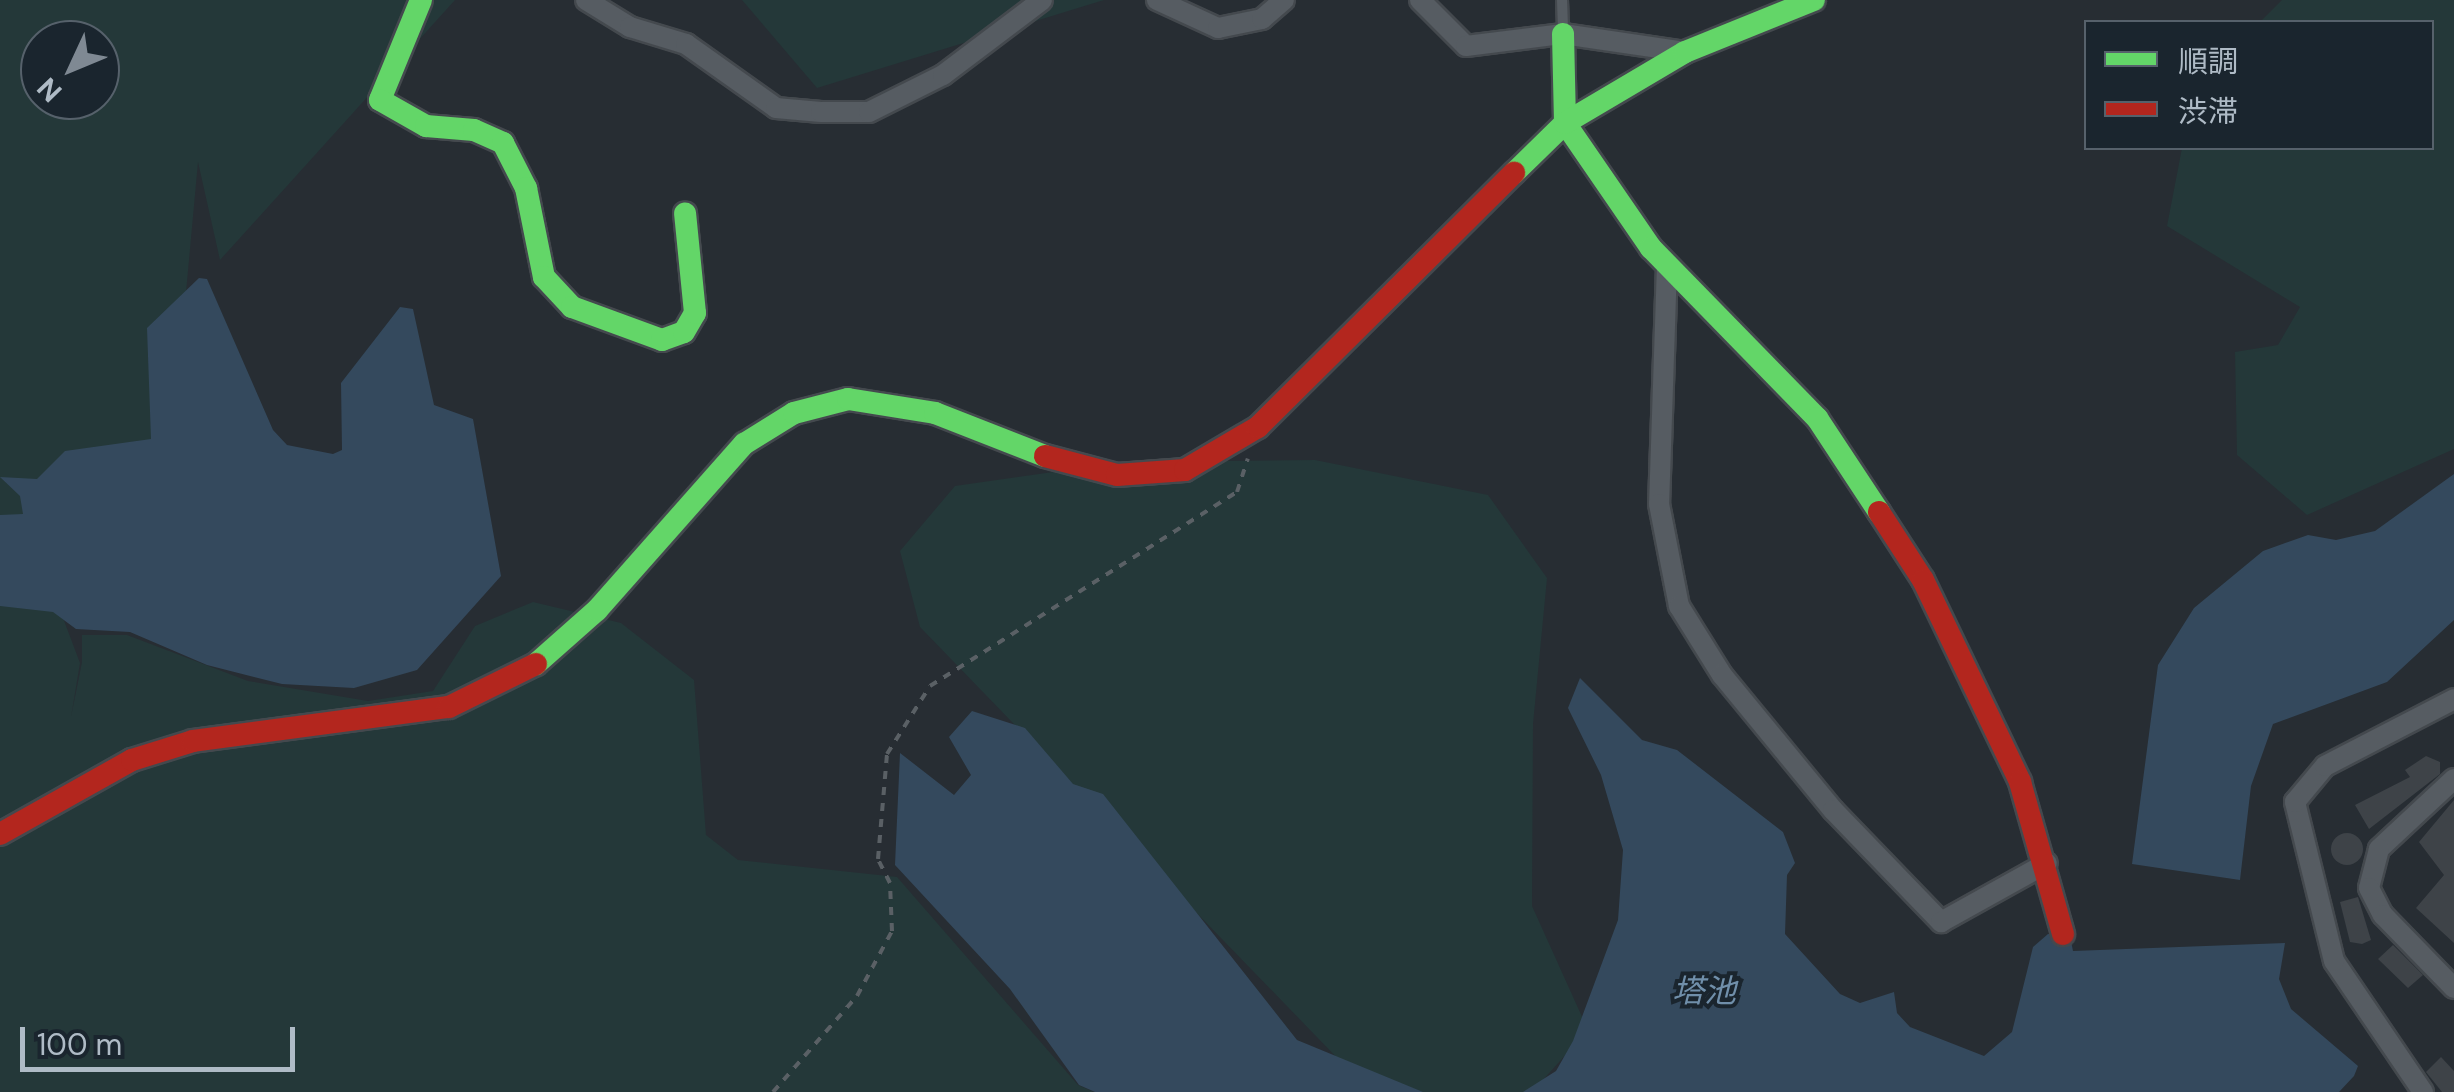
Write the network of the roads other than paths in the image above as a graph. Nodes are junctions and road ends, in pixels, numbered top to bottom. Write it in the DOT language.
graph roads {
  1 [pos="421,0"];
  2 [pos="586,0"];
  3 [pos="1042,0"];
  4 [pos="1157,0"];
  5 [pos="1284,0"];
  6 [pos="1420,0"];
  7 [pos="1562,0"];
  8 [pos="1814,0"];
  9 [pos="1563,34"];
  10 [pos="1685,52"];
  11 [pos="1566,123"];
  12 [pos="685,213"];
  13 [pos="1667,266"];
  14 [pos="2454,699"];
  15 [pos="2454,779"];
  16 [pos="0,834"];
  17 [pos="2046,864"];
  18 [pos="2063,934"];
  19 [pos="2454,988"];
  20 [pos="2424,1092"];
  1 -- 12 [label="street"];
  2 -- 3 [label="street"];
  4 -- 5 [label="street"];
  6 -- 9 [label="street"];
  7 -- 9 [label="lane"];
  8 -- 10 [label="street"];
  9 -- 10 [label="street"];
  9 -- 11 [label="street"];
  10 -- 11 [label="street"];
  11 -- 13 [label="street"];
  11 -- 16 [label="street"];
  13 -- 17 [label="street"];
  13 -- 17 [label="street"];
  14 -- 20 [label="street"];
  15 -- 19 [label="street"];
  17 -- 18 [label="street"];
}
